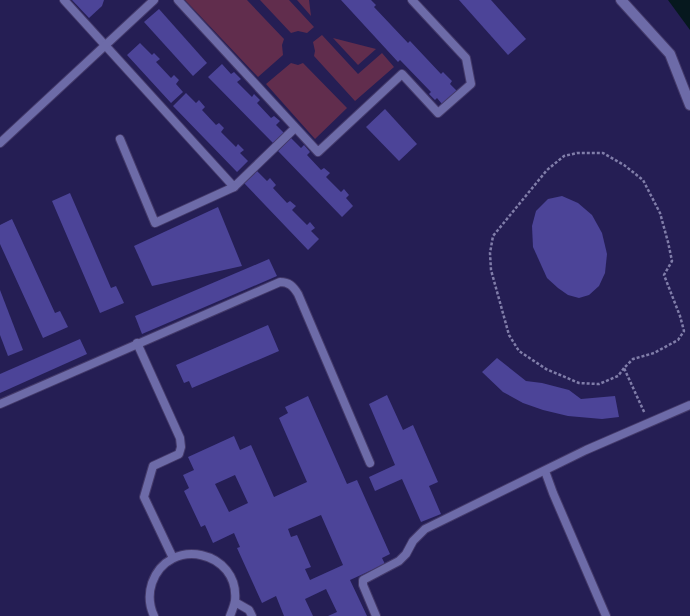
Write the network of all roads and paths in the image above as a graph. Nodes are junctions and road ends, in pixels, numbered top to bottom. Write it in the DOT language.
graph roads {
  1 [pos="64,0"];
  2 [pos="154,0"];
  3 [pos="178,0"];
  4 [pos="412,0"];
  5 [pos="621,0"];
  6 [pos="106,44"];
  7 [pos="690,105"];
  8 [pos="295,128"];
  9 [pos="120,139"];
  10 [pos="0,143"];
  11 [pos="234,187"];
  12 [pos="137,343"];
  13 [pos="624,368"];
  14 [pos="0,404"];
  15 [pos="690,405"];
  16 [pos="649,423"];
  17 [pos="370,462"];
  18 [pos="545,471"];
  19 [pos="173,558"];
  20 [pos="235,602"];
  21 [pos="152,616"];
  22 [pos="230,616"];
  23 [pos="252,616"];
  24 [pos="376,616"];
  25 [pos="606,616"];
  1 -- 6 [label="lane"];
  2 -- 6 [label="lane"];
  3 -- 8 [label="lane"];
  4 -- 8 [label="lane"];
  5 -- 7 [label="main road"];
  6 -- 10 [label="lane"];
  6 -- 11 [label="lane"];
  8 -- 11 [label="lane"];
  9 -- 11 [label="lane"];
  12 -- 14 [label="lane"];
  12 -- 17 [label="lane"];
  12 -- 19 [label="lane"];
  13 -- 13 [label="path"];
  13 -- 16 [label="path"];
  15 -- 16 [label="lane"];
  16 -- 18 [label="lane"];
  18 -- 24 [label="lane"];
  18 -- 25 [label="lane"];
  19 -- 20 [label="lane"];
  19 -- 21 [label="lane"];
  20 -- 22 [label="lane"];
  20 -- 23 [label="lane"];
}
